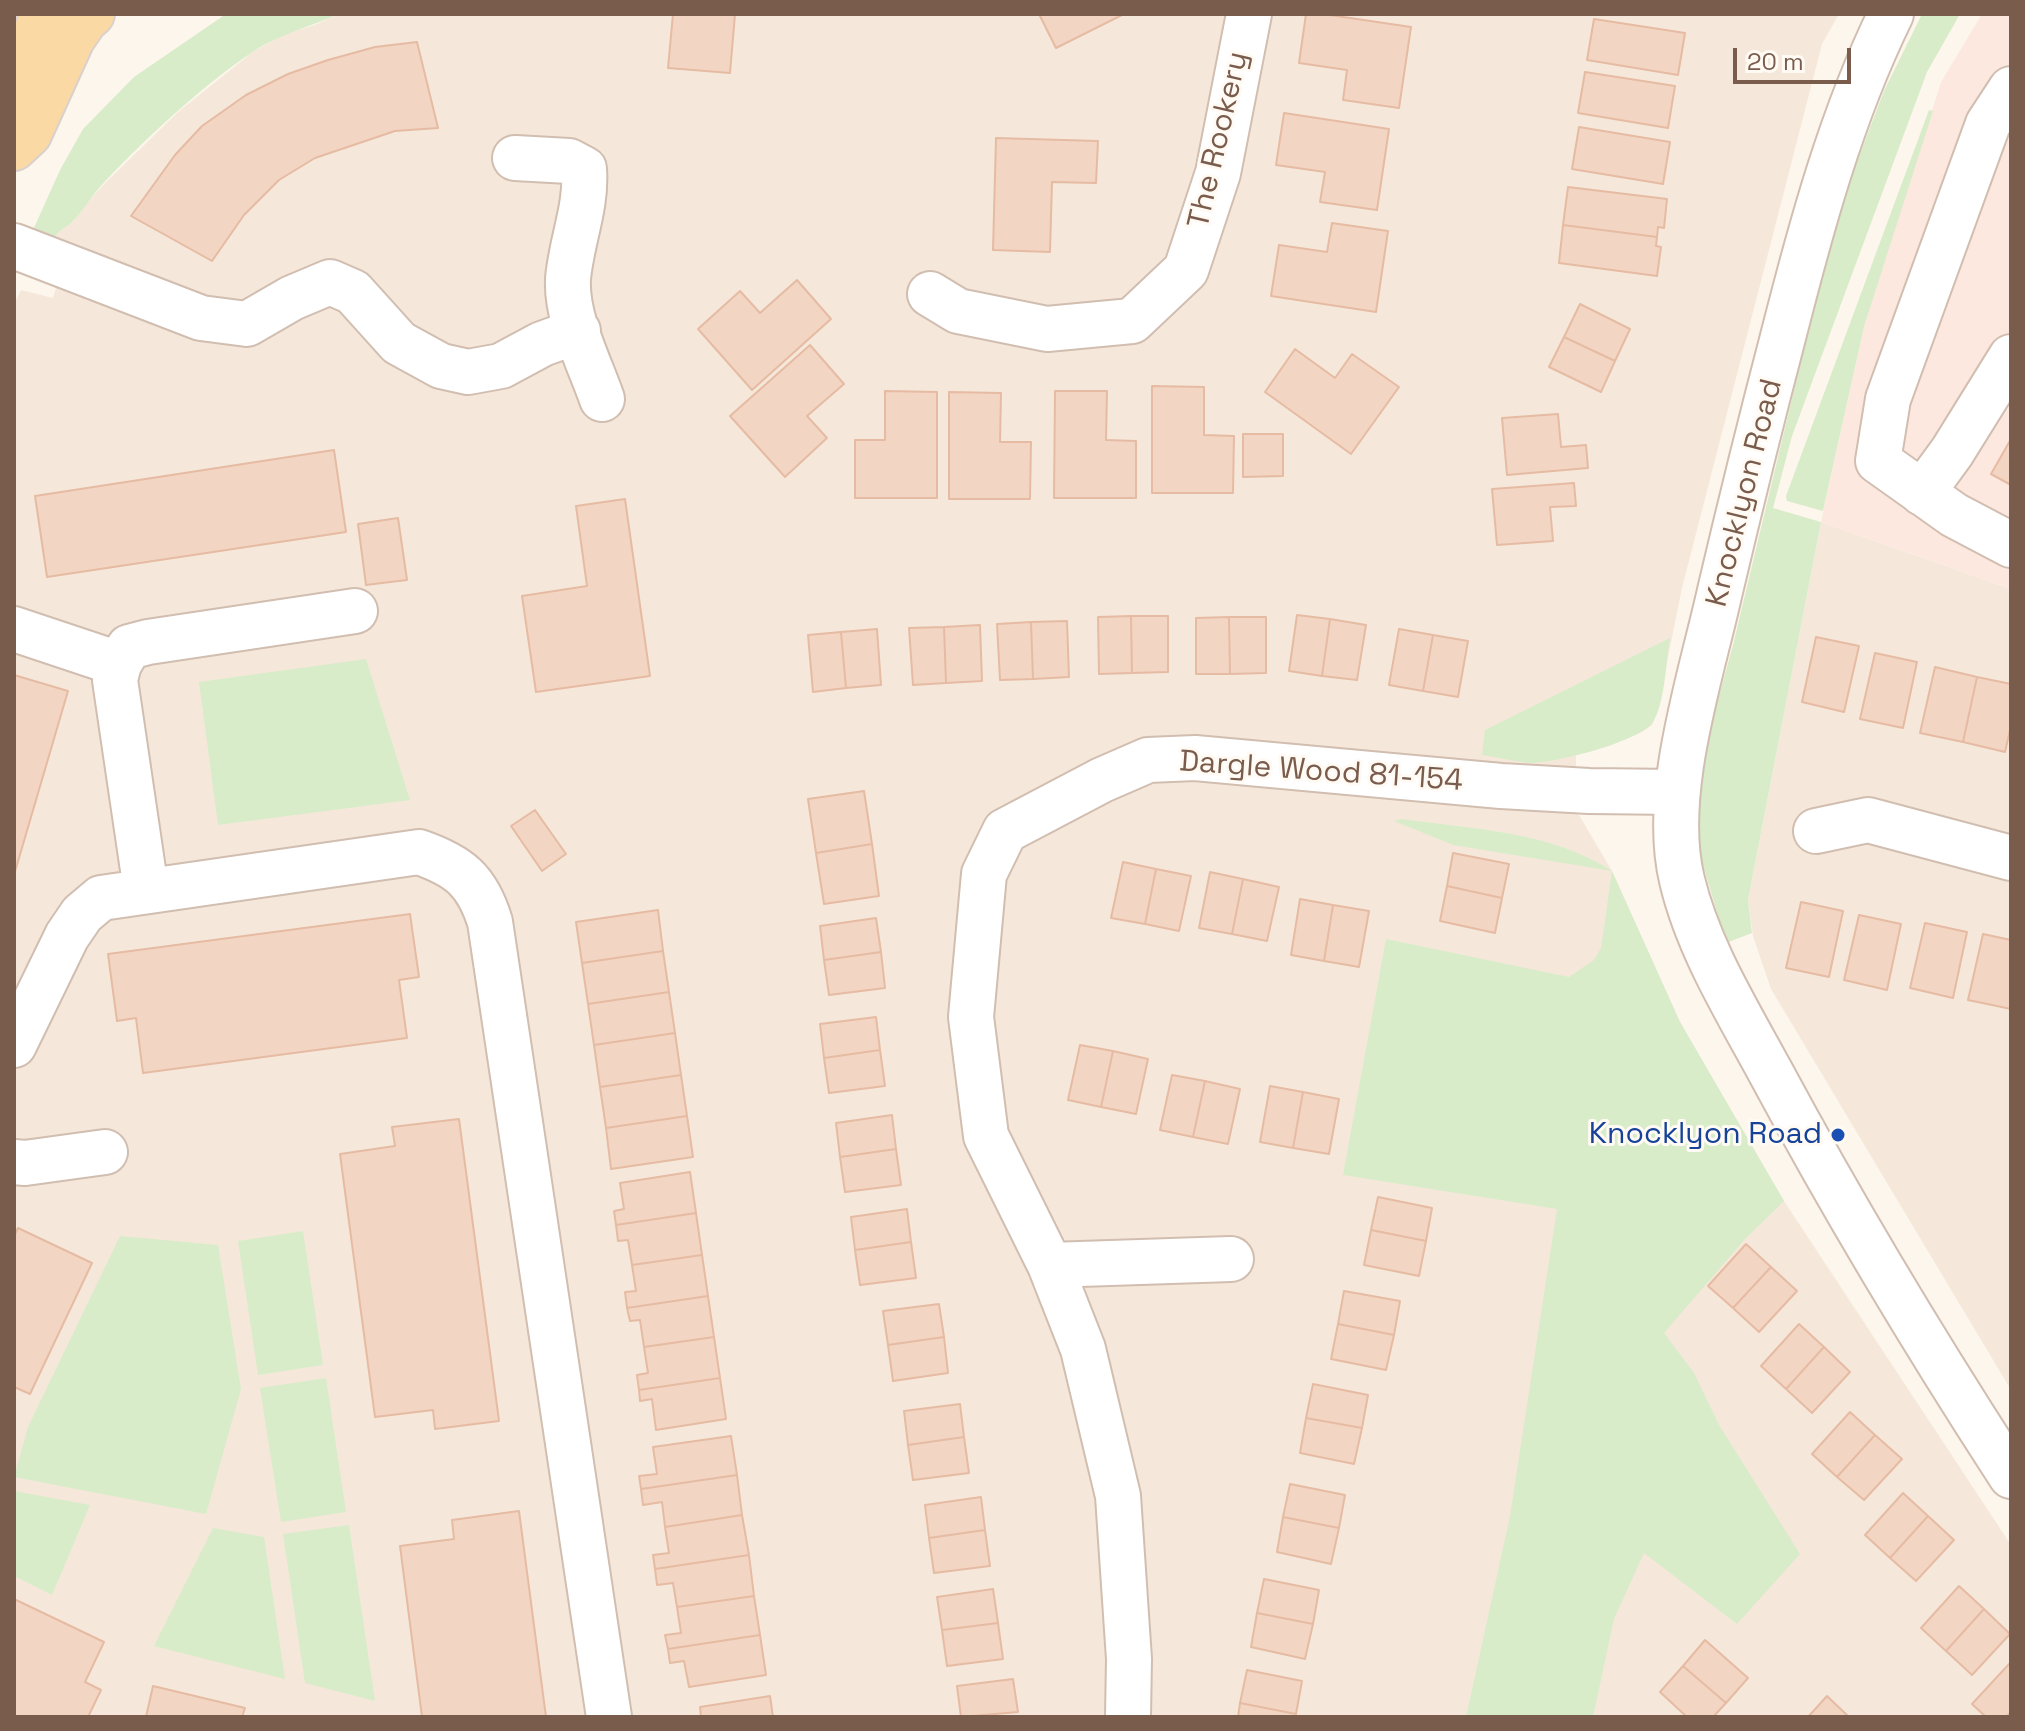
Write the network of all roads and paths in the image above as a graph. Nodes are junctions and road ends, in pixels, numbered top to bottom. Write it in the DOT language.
graph roads {
  1 [pos="43,14"];
  2 [pos="92,14"];
  3 [pos="1249,14"];
  4 [pos="1891,14"];
  5 [pos="14,88"];
  6 [pos="2011,89"];
  7 [pos="14,148"];
  8 [pos="515,158"];
  9 [pos="14,246"];
  10 [pos="930,294"];
  11 [pos="578,331"];
  12 [pos="2011,357"];
  13 [pos="602,399"];
  14 [pos="1922,493"];
  15 [pos="2011,545"];
  16 [pos="355,611"];
  17 [pos="14,629"];
  18 [pos="119,664"];
  19 [pos="1677,792"];
  20 [pos="1816,831"];
  21 [pos="2011,858"];
  22 [pos="146,890"];
  23 [pos="14,1045"];
  24 [pos="105,1152"];
  25 [pos="14,1162"];
  26 [pos="1231,1259"];
  27 [pos="1050,1265"];
  28 [pos="2011,1476"];
  29 [pos="609,1717"];
  30 [pos="1128,1717"];
  1 -- 5 [label="main road"];
  2 -- 7 [label="main road"];
  3 -- 10 [label="street, The Rookery"];
  4 -- 19 [label="street, Knocklyon Road"];
  6 -- 14 [label="street"];
  8 -- 11 [label="street"];
  9 -- 11 [label="street"];
  11 -- 13 [label="street"];
  12 -- 14 [label="street"];
  14 -- 15 [label="street"];
  16 -- 18 [label="street"];
  17 -- 18 [label="street"];
  18 -- 22 [label="street"];
  19 -- 27 [label="street, Dargle Wood 81-154"];
  19 -- 28 [label="street, Knocklyon Road"];
  20 -- 21 [label="street"];
  22 -- 23 [label="street"];
  22 -- 29 [label="street"];
  24 -- 25 [label="street"];
  26 -- 27 [label="street"];
  27 -- 30 [label="street, Dargle Wood 81-154"];
}
